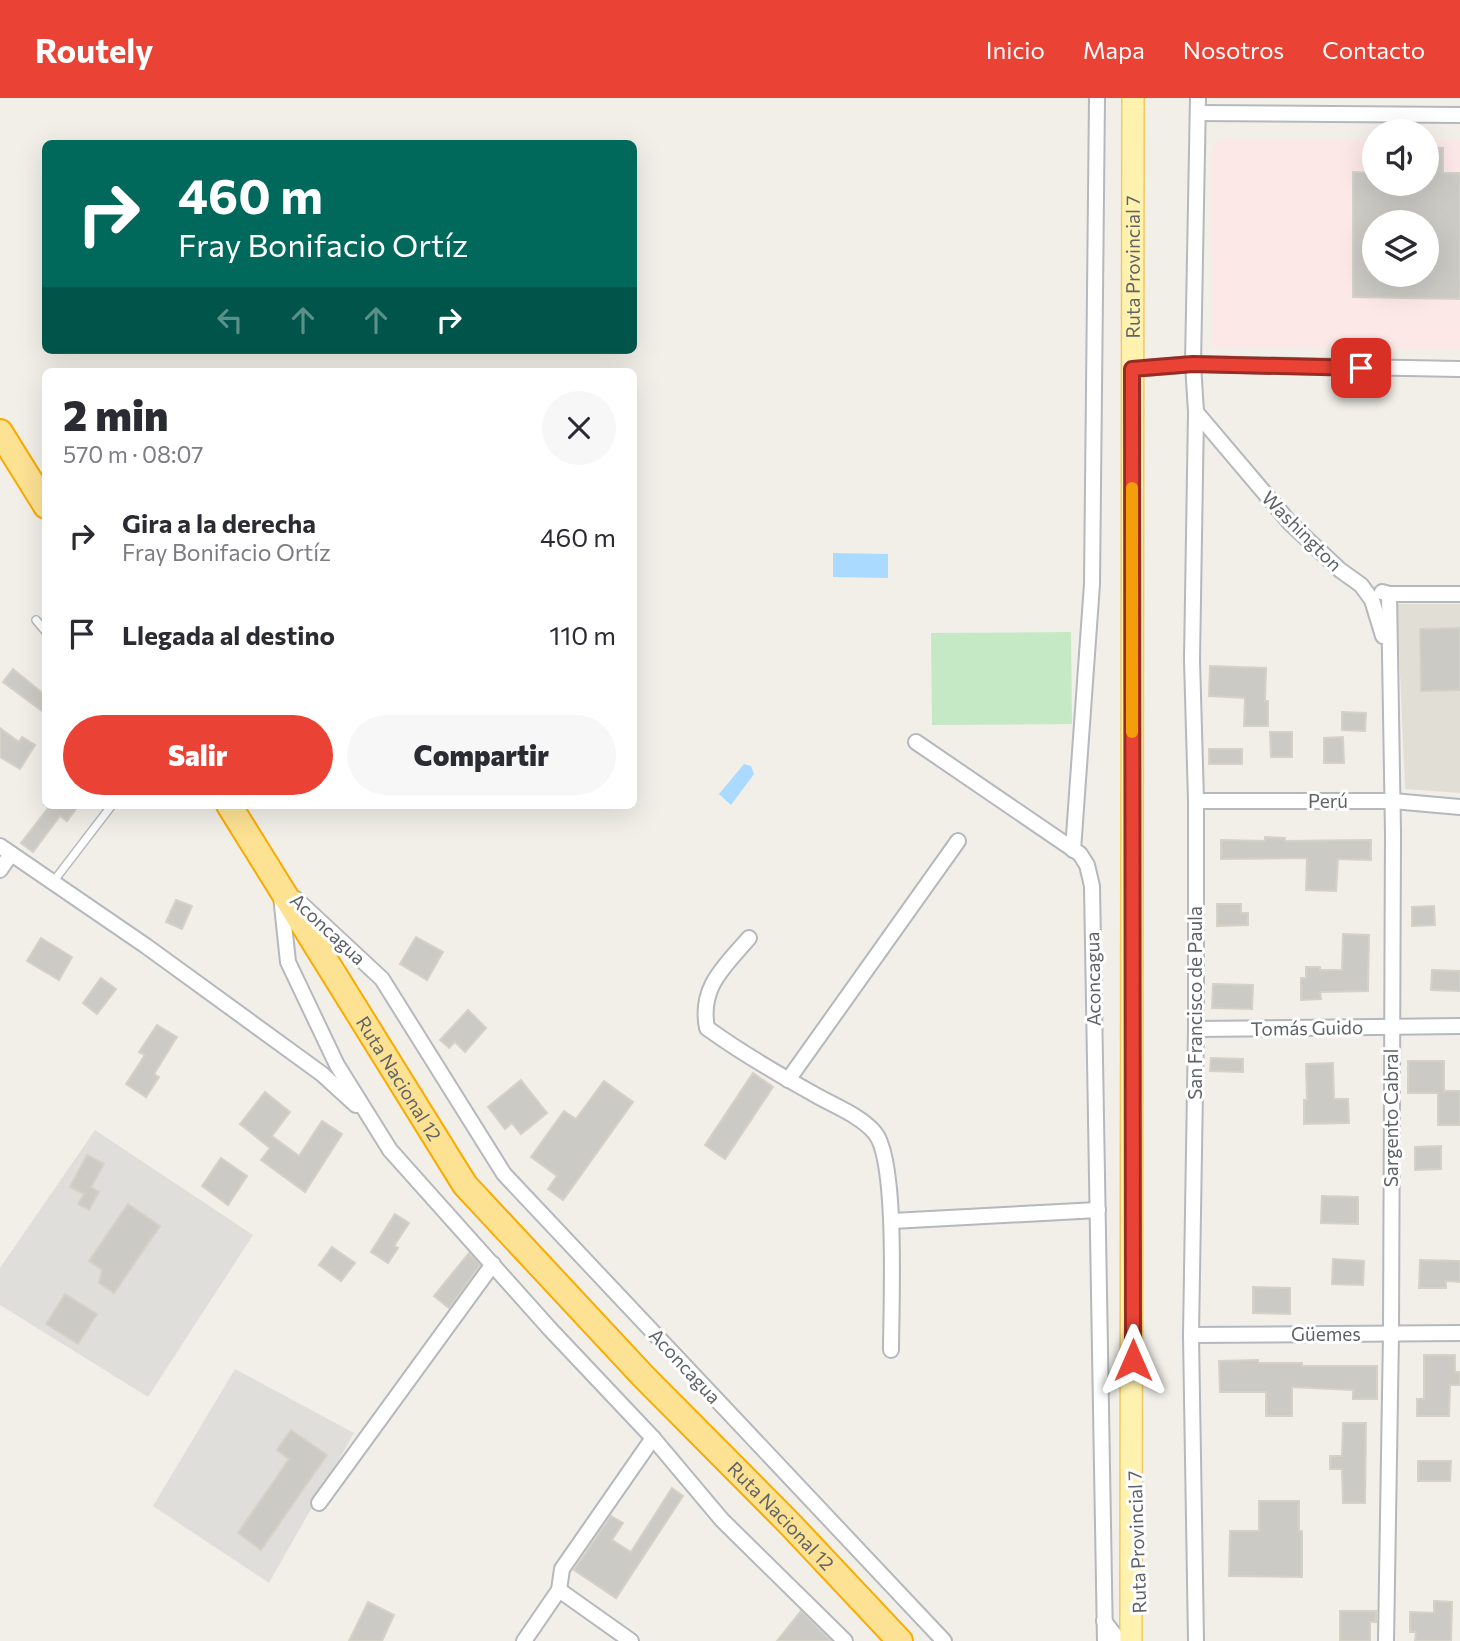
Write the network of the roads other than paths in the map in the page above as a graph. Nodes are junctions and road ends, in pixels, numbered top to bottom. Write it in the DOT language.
graph roads {
  1 [pos="1097,98"];
  2 [pos="1133,98"];
  3 [pos="1198,106"];
  4 [pos="1460,115"];
  5 [pos="1193,364"];
  6 [pos="1132,369"];
  7 [pos="1460,369"];
  8 [pos="1196,412"];
  9 [pos="0,432"];
  10 [pos="42,500"];
  11 [pos="1361,585"];
  12 [pos="1389,594"];
  13 [pos="1460,594"];
  14 [pos="36,620"];
  15 [pos="42,627"];
  16 [pos="1389,658"];
  17 [pos="916,742"];
  18 [pos="1196,801"];
  19 [pos="1393,801"];
  20 [pos="1460,807"];
  21 [pos="109,809"];
  22 [pos="232,809"];
  23 [pos="958,841"];
  24 [pos="6,850"];
  25 [pos="1073,850"];
  26 [pos="0,870"];
  27 [pos="53,882"];
  28 [pos="280,884"];
  29 [pos="749,938"];
  30 [pos="1460,1026"];
  31 [pos="1391,1027"];
  32 [pos="1196,1029"];
  33 [pos="788,1080"];
  34 [pos="370,1118"];
  35 [pos="1098,1210"];
  36 [pos="892,1221"];
  37 [pos="492,1264"];
  38 [pos="599,1329"];
  39 [pos="1391,1334"];
  40 [pos="1460,1334"];
  41 [pos="1191,1335"];
  42 [pos="891,1350"];
  43 [pos="653,1438"];
  44 [pos="1133,1443"];
  45 [pos="319,1503"];
  46 [pos="559,1590"];
  47 [pos="1104,1621"];
  48 [pos="524,1641"];
  49 [pos="631,1641"];
  50 [pos="845,1641"];
  51 [pos="900,1641"];
  52 [pos="908,1641"];
  53 [pos="944,1641"];
  54 [pos="1105,1641"];
  55 [pos="1119,1641"];
  56 [pos="1131,1641"];
  57 [pos="1140,1641"];
  58 [pos="1196,1641"];
  59 [pos="1386,1641"];
  1 -- 25 [label="street"];
  2 -- 6 [label="main road, Ruta Provincial 7"];
  3 -- 4 [label="street"];
  3 -- 5 [label="street, San Francisco de Paula"];
  5 -- 6 [label="street"];
  5 -- 7 [label="street"];
  5 -- 8 [label="street, San Francisco de Paula"];
  6 -- 44 [label="main road, Ruta Provincial 7"];
  8 -- 11 [label="street, Washington"];
  8 -- 18 [label="street, San Francisco de Paula"];
  9 -- 10 [label="highway"];
  11 -- 12 [label="street"];
  11 -- 16 [label="street, Washington"];
  12 -- 13 [label="street"];
  12 -- 16 [label="street, Sargento Cabral"];
  14 -- 15 [label="lane"];
  16 -- 19 [label="street, Sargento Cabral"];
  17 -- 25 [label="street, Aconcagua"];
  18 -- 19 [label="street, Perú"];
  18 -- 32 [label="street, San Francisco de Paula"];
  19 -- 20 [label="street, Perú"];
  19 -- 31 [label="street, Sargento Cabral"];
  21 -- 27 [label="lane"];
  22 -- 28 [label="highway, Ruta Nacional 12"];
  23 -- 33 [label="street"];
  24 -- 26 [label="street"];
  24 -- 27 [label="street"];
  25 -- 35 [label="street, Aconcagua"];
  27 -- 34 [label="street"];
  28 -- 34 [label="street, Aconcagua"];
  28 -- 38 [label="highway, Ruta Nacional 12"];
  28 -- 53 [label="street, Aconcagua"];
  29 -- 33 [label="street"];
  30 -- 31 [label="street, Tomás Guido"];
  31 -- 32 [label="street, Tomás Guido"];
  31 -- 39 [label="street, Sargento Cabral"];
  32 -- 41 [label="street, San Francisco de Paula"];
  33 -- 36 [label="street"];
  34 -- 37 [label="street, Aconcagua"];
  35 -- 36 [label="street"];
  35 -- 47 [label="street, Aconcagua"];
  36 -- 42 [label="street"];
  37 -- 43 [label="street, Aconcagua"];
  37 -- 45 [label="street"];
  38 -- 51 [label="highway, Ruta Nacional 12"];
  38 -- 52 [label="highway, Ruta Nacional 12"];
  39 -- 40 [label="street, Güemes"];
  39 -- 41 [label="street, Güemes"];
  39 -- 59 [label="street, Sargento Cabral"];
  41 -- 58 [label="street, San Francisco de Paula"];
  43 -- 46 [label="street"];
  43 -- 50 [label="street, Aconcagua"];
  44 -- 56 [label="main road, Ruta Provincial 7"];
  44 -- 57 [label="main road, Ruta Provincial 7"];
  46 -- 48 [label="street"];
  46 -- 49 [label="street"];
  47 -- 54 [label="street, Aconcagua"];
  47 -- 55 [label="street"];
}
